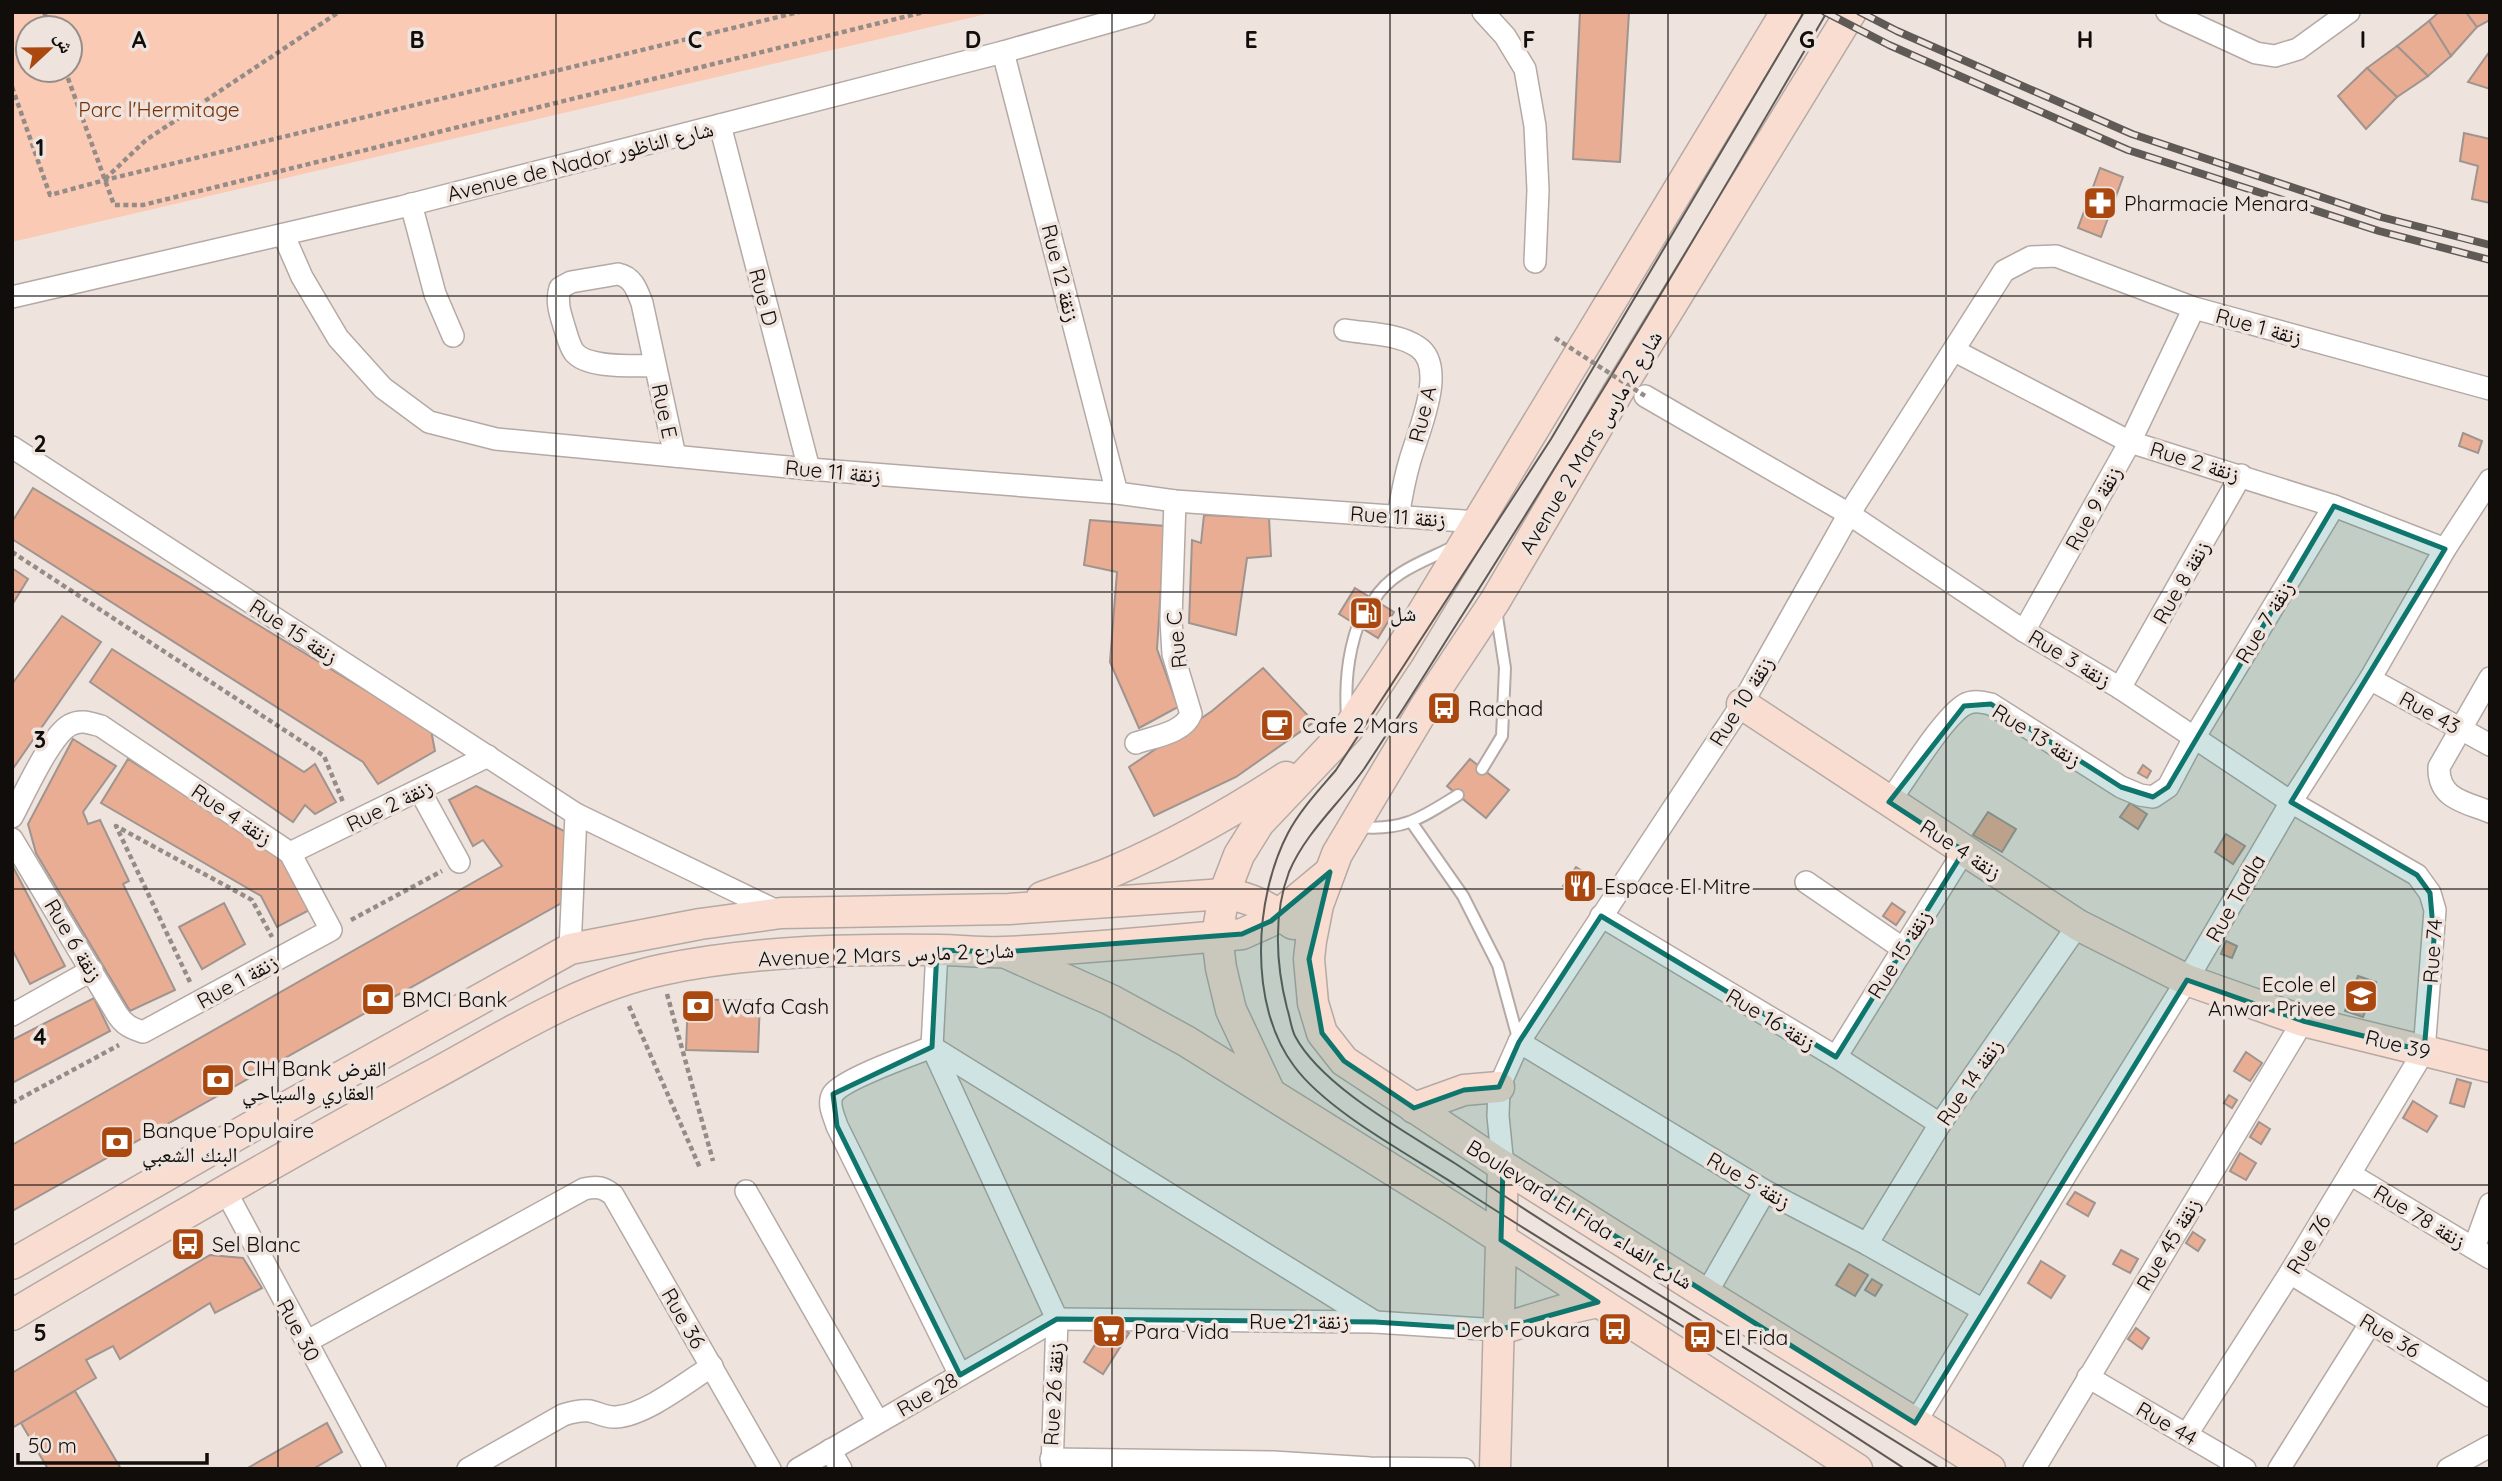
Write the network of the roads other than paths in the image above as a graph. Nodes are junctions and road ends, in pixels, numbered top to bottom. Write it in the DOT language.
graph roads {
  1 [pos="1144,12"];
  2 [pos="1483,12"];
  3 [pos="1786,12"];
  4 [pos="1851,12"];
  5 [pos="2167,12"];
  6 [pos="2349,12"];
  7 [pos="1003,52"];
  8 [pos="720,125"];
  9 [pos="411,204"];
  10 [pos="284,236"];
  11 [pos="2031,257"];
  12 [pos="1535,262"];
  13 [pos="15,298"];
  14 [pos="2194,308"];
  15 [pos="1345,330"];
  16 [pos="453,336"];
  17 [pos="1955,351"];
  18 [pos="655,366"];
  19 [pos="2490,389"];
  20 [pos="1645,396"];
  21 [pos="2130,442"];
  22 [pos="675,456"];
  23 [pos="16,457"];
  24 [pos="809,469"];
  25 [pos="2241,475"];
  26 [pos="2487,492"];
  27 [pos="1117,493"];
  28 [pos="1175,501"];
  29 [pos="2334,506"];
  30 [pos="1849,514"];
  31 [pos="1398,517"];
  32 [pos="1473,531"];
  33 [pos="2445,549"];
  34 [pos="1374,600"];
  35 [pos="1495,601"];
  36 [pos="1358,625"];
  37 [pos="2024,631"];
  38 [pos="2490,678"];
  39 [pos="2370,679"];
  40 [pos="2120,688"];
  41 [pos="1742,704"];
  42 [pos="2460,728"];
  43 [pos="1348,729"];
  44 [pos="2194,738"];
  45 [pos="1136,743"];
  46 [pos="2490,745"];
  47 [pos="1324,752"];
  48 [pos="488,756"];
  49 [pos="1482,769"];
  50 [pos="419,791"];
  51 [pos="1458,795"];
  52 [pos="1889,802"];
  53 [pos="2291,802"];
  54 [pos="2490,812"];
  55 [pos="576,814"];
  56 [pos="12,817"];
  57 [pos="1412,823"];
  58 [pos="1352,827"];
  59 [pos="12,839"];
  60 [pos="1964,850"];
  61 [pos="290,853"];
  62 [pos="459,862"];
  63 [pos="1330,872"];
  64 [pos="1806,882"];
  65 [pos="1224,894"];
  66 [pos="1009,909"];
  67 [pos="782,913"];
  68 [pos="1279,914"];
  69 [pos="1601,916"];
  70 [pos="2078,925"];
  71 [pos="331,930"];
  72 [pos="1217,936"];
  73 [pos="1311,941"];
  74 [pos="1902,948"];
  75 [pos="570,950"];
  76 [pos="937,950"];
  77 [pos="1002,952"];
  78 [pos="92,970"];
  79 [pos="2187,980"];
  80 [pos="12,1015"];
  81 [pos="2303,1021"];
  82 [pos="143,1032"];
  83 [pos="1519,1042"];
  84 [pos="932,1046"];
  85 [pos="2424,1051"];
  86 [pos="1836,1058"];
  87 [pos="2490,1068"];
  88 [pos="1499,1087"];
  89 [pos="1270,1093"];
  90 [pos="1414,1108"];
  91 [pos="1940,1124"];
  92 [pos="1503,1166"];
  93 [pos="2350,1174"];
  94 [pos="746,1191"];
  95 [pos="1765,1191"];
  96 [pos="212,1202"];
  97 [pos="2490,1204"];
  98 [pos="1501,1240"];
  99 [pos="1867,1244"];
  100 [pos="2482,1253"];
  101 [pos="12,1264"];
  102 [pos="2290,1273"];
  103 [pos="1706,1294"];
  104 [pos="1598,1302"];
  105 [pos="1983,1310"];
  106 [pos="12,1315"];
  107 [pos="1057,1319"];
  108 [pos="1376,1322"];
  109 [pos="2370,1324"];
  110 [pos="1498,1330"];
  111 [pos="306,1342"];
  112 [pos="712,1366"];
  113 [pos="960,1375"];
  114 [pos="2088,1377"];
  115 [pos="2490,1396"];
  116 [pos="878,1422"];
  117 [pos="1915,1423"];
  118 [pos="2187,1434"];
  119 [pos="2490,1446"];
  120 [pos="830,1450"];
  121 [pos="1051,1464"];
  122 [pos="1182,1465"];
  123 [pos="1273,1465"];
  124 [pos="369,1467"];
  125 [pos="1370,1468"];
  126 [pos="468,1469"];
  127 [pos="770,1469"];
  128 [pos="798,1469"];
  129 [pos="841,1469"];
  130 [pos="1464,1469"];
  131 [pos="1495,1469"];
  132 [pos="1857,1469"];
  133 [pos="1990,1469"];
  134 [pos="2034,1469"];
  135 [pos="2245,1469"];
  136 [pos="2279,1469"];
  137 [pos="2448,1469"];
  1 -- 7 [label="street, Avenue de Nador شارع الناظور"];
  2 -- 12 [label="street"];
  3 -- 32 [label="main road"];
  4 -- 35 [label="main road, Avenue 2 Mars شارع 2 مارس"];
  5 -- 6 [label="street"];
  7 -- 8 [label="street, Avenue de Nador شارع الناظور"];
  7 -- 27 [label="street, Rue 12 زنقة"];
  8 -- 9 [label="street, Avenue de Nador شارع الناظور"];
  8 -- 24 [label="street, Rue D"];
  9 -- 10 [label="street, Avenue de Nador شارع الناظور"];
  9 -- 16 [label="street"];
  10 -- 13 [label="street, Avenue de Nador شارع الناظور"];
  10 -- 22 [label="street, Rue 11 زنقة"];
  11 -- 14 [label="street, Rue 1 زنقة"];
  11 -- 17 [label="street, Rue 10 زنقة"];
  14 -- 19 [label="street, Rue 1 زنقة"];
  14 -- 21 [label="street, Rue 9 زنقة"];
  15 -- 31 [label="street, Rue A"];
  17 -- 21 [label="street, Rue 2 زنقة"];
  17 -- 30 [label="street, Rue 10 زنقة"];
  18 -- 18 [label="street, Rue E"];
  18 -- 22 [label="street, Rue E"];
  20 -- 30 [label="street, Rue 3 زنقة"];
  21 -- 25 [label="street, Rue 2 زنقة"];
  21 -- 37 [label="street, Rue 9 زنقة"];
  22 -- 24 [label="street, Rue 11 زنقة"];
  23 -- 48 [label="street, Rue 15 زنقة"];
  24 -- 27 [label="street, Rue 11 زنقة"];
  25 -- 29 [label="street, Rue 2 زنقة"];
  25 -- 40 [label="street, Rue 8 زنقة"];
  26 -- 33 [label="street, Rue Tadla"];
  27 -- 28 [label="street, Rue 11 زنقة"];
  28 -- 31 [label="street, Rue 11 زنقة"];
  28 -- 45 [label="street, Rue C"];
  29 -- 33 [label="street, Rue 2 زنقة"];
  29 -- 44 [label="street, Rue 7 زنقة"];
  30 -- 37 [label="street, Rue 3 زنقة"];
  30 -- 41 [label="street, Rue 10 زنقة"];
  31 -- 32 [label="street, Rue 11 زنقة"];
  32 -- 34 [label="lane"];
  32 -- 43 [label="main road"];
  33 -- 39 [label="street, Rue Tadla"];
  35 -- 49 [label="lane"];
  35 -- 58 [label="main road, Avenue 2 Mars شارع 2 مارس"];
  36 -- 43 [label="lane"];
  37 -- 40 [label="street, Rue 3 زنقة"];
  38 -- 42 [label="street"];
  39 -- 42 [label="street, Rue 43"];
  39 -- 53 [label="street, Rue Tadla"];
  40 -- 44 [label="street, Rue 3 زنقة"];
  41 -- 52 [label="main road, Rue 4 زنقة"];
  41 -- 69 [label="street, Rue 10 زنقة"];
  42 -- 46 [label="street, Rue 43"];
  42 -- 54 [label="street"];
  43 -- 47 [label="main road"];
  44 -- 52 [label="street, Rue 13 زنقة"];
  44 -- 53 [label="street, Rue 3 زنقة"];
  47 -- 65 [label="main road"];
  47 -- 66 [label="main road"];
  48 -- 50 [label="street, Rue 2 زنقة"];
  48 -- 55 [label="street, Rue 15 زنقة"];
  50 -- 61 [label="street, Rue 2 زنقة"];
  50 -- 62 [label="street"];
  51 -- 57 [label="lane"];
  52 -- 60 [label="main road, Rue 4 زنقة"];
  53 -- 79 [label="street, Rue Tadla"];
  53 -- 85 [label="street, Rue 74"];
  55 -- 67 [label="street, Rue 15 زنقة"];
  55 -- 75 [label="street"];
  56 -- 61 [label="street, Rue 4 زنقة"];
  57 -- 58 [label="lane"];
  57 -- 83 [label="lane"];
  58 -- 63 [label="main road, Avenue 2 Mars شارع 2 مارس"];
  59 -- 78 [label="street, Rue 6 زنقة"];
  60 -- 70 [label="main road, Rue 4 زنقة"];
  60 -- 74 [label="street, Rue 15 زنقة"];
  61 -- 71 [label="street, Rue 4 زنقة"];
  63 -- 68 [label="main road, Avenue 2 Mars شارع 2 مارس"];
  63 -- 73 [label="main road, Boulevard El Fida شارع الفداء"];
  64 -- 74 [label="street"];
  65 -- 66 [label="main road, Avenue 2 Mars شارع 2 مارس"];
  65 -- 68 [label="main road, Avenue 2 Mars شارع 2 مارس"];
  65 -- 72 [label="main road"];
  66 -- 67 [label="main road, Avenue 2 Mars شارع 2 مارس"];
  67 -- 75 [label="main road, Avenue 2 Mars شارع 2 مارس"];
  68 -- 72 [label="main road, Avenue 2 Mars شارع 2 مارس"];
  68 -- 73 [label="main road, Avenue 2 Mars شارع 2 مارس"];
  69 -- 83 [label="street, Rue 10 زنقة"];
  69 -- 86 [label="street, Rue 16 زنقة"];
  70 -- 79 [label="main road, Rue 4 زنقة"];
  70 -- 91 [label="street, Rue 14 زنقة"];
  71 -- 82 [label="street, Rue 1 زنقة"];
  72 -- 77 [label="main road, Avenue 2 Mars شارع 2 مارس"];
  72 -- 89 [label="main road"];
  73 -- 90 [label="main road, Boulevard El Fida شارع الفداء"];
  74 -- 86 [label="street, Rue 15 زنقة"];
  75 -- 101 [label="main road, Avenue 2 Mars شارع 2 مارس"];
  76 -- 77 [label="main road, Avenue 2 Mars شارع 2 مارس"];
  76 -- 84 [label="street"];
  76 -- 96 [label="main road, Avenue 2 Mars شارع 2 مارس"];
  77 -- 89 [label="main road"];
  78 -- 80 [label="street"];
  78 -- 82 [label="street, Rue 6 زنقة"];
  79 -- 81 [label="main road, Rue 39"];
  79 -- 105 [label="street, Rue Tadla"];
  81 -- 85 [label="main road, Rue 39"];
  81 -- 114 [label="street, Rue 45 زنقة"];
  83 -- 88 [label="street, Rue 10 زنقة"];
  83 -- 95 [label="street, Rue 5 زنقة"];
  84 -- 107 [label="street"];
  84 -- 108 [label="street"];
  84 -- 113 [label="street"];
  85 -- 87 [label="main road, Rue 39"];
  85 -- 93 [label="street, Rue 76"];
  86 -- 91 [label="street, Rue 16 زنقة"];
  88 -- 90 [label="main road"];
  88 -- 92 [label="street, Rue 10 زنقة"];
  89 -- 98 [label="main road"];
  90 -- 92 [label="main road, Boulevard El Fida شارع الفداء"];
  91 -- 99 [label="street, Rue 14 زنقة"];
  92 -- 98 [label="main road"];
  92 -- 103 [label="main road, Boulevard El Fida شارع الفداء"];
  93 -- 100 [label="street, Rue 78 زنقة"];
  93 -- 102 [label="street, Rue 76"];
  94 -- 116 [label="street"];
  95 -- 99 [label="street, Rue 5 زنقة"];
  95 -- 103 [label="street"];
  96 -- 106 [label="main road, Avenue 2 Mars شارع 2 مارس"];
  96 -- 111 [label="street, Rue 30"];
  97 -- 100 [label="street"];
  98 -- 104 [label="main road"];
  98 -- 110 [label="main road"];
  99 -- 105 [label="street, Rue 5 زنقة"];
  102 -- 109 [label="street, Rue 36"];
  102 -- 118 [label="street, Rue 76"];
  103 -- 117 [label="main road, Boulevard El Fida شارع الفداء"];
  104 -- 110 [label="main road"];
  104 -- 132 [label="main road"];
  105 -- 117 [label="street, Rue Tadla"];
  107 -- 108 [label="street, Rue 21 زنقة"];
  107 -- 113 [label="street, Rue 28"];
  107 -- 121 [label="street, Rue 26 زنقة"];
  108 -- 110 [label="street, Rue 21 زنقة"];
  109 -- 115 [label="street, Rue 36"];
  109 -- 136 [label="street"];
  110 -- 131 [label="main road"];
  111 -- 112 [label="street, Rue 36"];
  111 -- 124 [label="street, Rue 30"];
  112 -- 126 [label="street"];
  112 -- 127 [label="street, Rue 36"];
  113 -- 116 [label="street, Rue 28"];
  114 -- 118 [label="street, Rue 44"];
  114 -- 134 [label="street, Rue 45 زنقة"];
  116 -- 120 [label="street, Rue 28"];
  117 -- 133 [label="main road, Boulevard El Fida شارع الفداء"];
  118 -- 135 [label="street, Rue 44"];
  119 -- 137 [label="street"];
  120 -- 128 [label="street, Rue 28"];
  120 -- 129 [label="street"];
  121 -- 122 [label="street"];
  122 -- 123 [label="street"];
  123 -- 125 [label="street"];
  125 -- 130 [label="street"];
}
